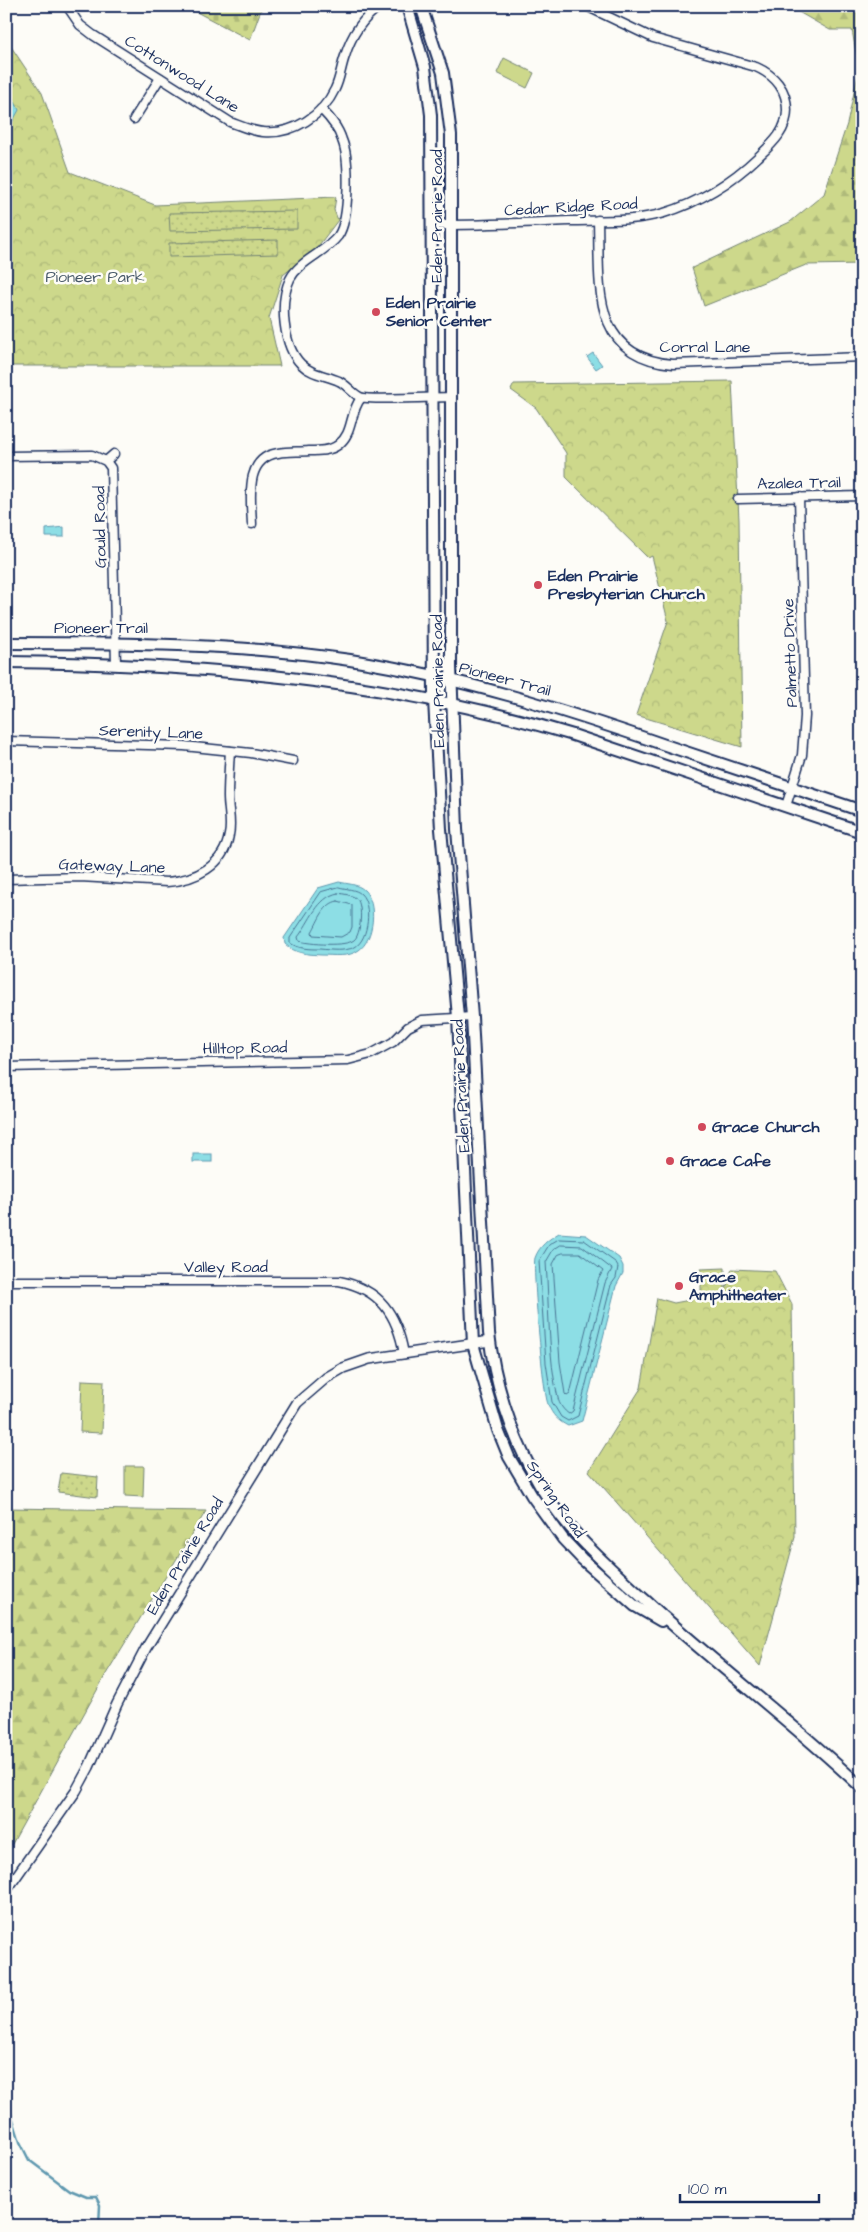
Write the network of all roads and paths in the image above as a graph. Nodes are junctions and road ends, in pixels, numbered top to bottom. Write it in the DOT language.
graph roads {
  1 [pos="67,6"];
  2 [pos="380,6"];
  3 [pos="407,6"];
  4 [pos="420,6"];
  5 [pos="586,6"];
  6 [pos="160,78"];
  7 [pos="321,109"];
  8 [pos="134,119"];
  9 [pos="598,220"];
  10 [pos="452,225"];
  11 [pos="432,226"];
  12 [pos="862,357"];
  13 [pos="431,397"];
  14 [pos="451,397"];
  15 [pos="361,398"];
  16 [pos="114,454"];
  17 [pos="6,456"];
  18 [pos="106,461"];
  19 [pos="862,496"];
  20 [pos="798,497"];
  21 [pos="738,499"];
  22 [pos="252,524"];
  23 [pos="6,643"];
  24 [pos="116,643"];
  25 [pos="6,662"];
  26 [pos="116,664"];
  27 [pos="434,676"];
  28 [pos="452,680"];
  29 [pos="434,700"];
  30 [pos="452,704"];
  31 [pos="6,741"];
  32 [pos="230,750"];
  33 [pos="293,761"];
  34 [pos="792,787"];
  35 [pos="786,806"];
  36 [pos="862,811"];
  37 [pos="862,832"];
  38 [pos="6,879"];
  39 [pos="458,1017"];
  40 [pos="472,1017"];
  41 [pos="6,1067"];
  42 [pos="6,1281"];
  43 [pos="490,1341"];
  44 [pos="473,1344"];
  45 [pos="404,1354"];
  46 [pos="675,1628"];
  47 [pos="862,1788"];
  48 [pos="6,1891"];
  1 -- 6 [label="street, Cottonwood Lane"];
  2 -- 7 [label="street, Cottonwood Lane"];
  3 -- 11 [label="main road, Eden Prairie Road"];
  4 -- 10 [label="main road, Eden Prairie Road"];
  5 -- 9 [label="street, Cedar Ridge Road"];
  6 -- 7 [label="street, Cottonwood Lane"];
  6 -- 8 [label="street"];
  7 -- 15 [label="street"];
  9 -- 10 [label="street, Cedar Ridge Road"];
  9 -- 12 [label="street, Corral Lane"];
  10 -- 11 [label="street, Cedar Ridge Road"];
  10 -- 14 [label="main road, Eden Prairie Road"];
  11 -- 13 [label="main road, Eden Prairie Road"];
  13 -- 14 [label="street"];
  13 -- 15 [label="street"];
  13 -- 27 [label="main road, Eden Prairie Road"];
  14 -- 28 [label="main road, Eden Prairie Road"];
  15 -- 22 [label="street"];
  16 -- 18 [label="street"];
  17 -- 18 [label="street"];
  18 -- 24 [label="street, Gould Road"];
  19 -- 20 [label="street, Azalea Trail"];
  20 -- 21 [label="street, Azalea Trail"];
  20 -- 34 [label="street, Palmetto Drive"];
  23 -- 24 [label="main road, Pioneer Trail"];
  24 -- 26 [label="street, Gould Road"];
  24 -- 27 [label="main road, Pioneer Trail"];
  25 -- 26 [label="main road"];
  26 -- 29 [label="main road"];
  27 -- 28 [label="main road, Pioneer Trail"];
  27 -- 29 [label="main road, Eden Prairie Road"];
  28 -- 30 [label="main road, Eden Prairie Road"];
  28 -- 34 [label="main road, Pioneer Trail"];
  29 -- 30 [label="main road"];
  29 -- 39 [label="main road, Eden Prairie Road"];
  30 -- 35 [label="main road"];
  30 -- 40 [label="main road, Eden Prairie Road"];
  31 -- 32 [label="street, Serenity Lane"];
  32 -- 33 [label="street, Serenity Lane"];
  32 -- 38 [label="street, Gateway Lane"];
  34 -- 35 [label="street, Palmetto Drive"];
  34 -- 36 [label="main road, Pioneer Trail"];
  35 -- 37 [label="main road"];
  39 -- 40 [label="street, Hilltop Road"];
  39 -- 41 [label="street, Hilltop Road"];
  39 -- 44 [label="main road, Eden Prairie Road"];
  40 -- 43 [label="main road, Eden Prairie Road"];
  42 -- 45 [label="street, Valley Road"];
  43 -- 44 [label="street, Eden Prairie Road"];
  43 -- 46 [label="main road, Spring Road"];
  44 -- 45 [label="street, Eden Prairie Road"];
  44 -- 46 [label="main road, Spring Road"];
  45 -- 48 [label="street, Eden Prairie Road"];
  46 -- 47 [label="main road, Spring Road"];
}
